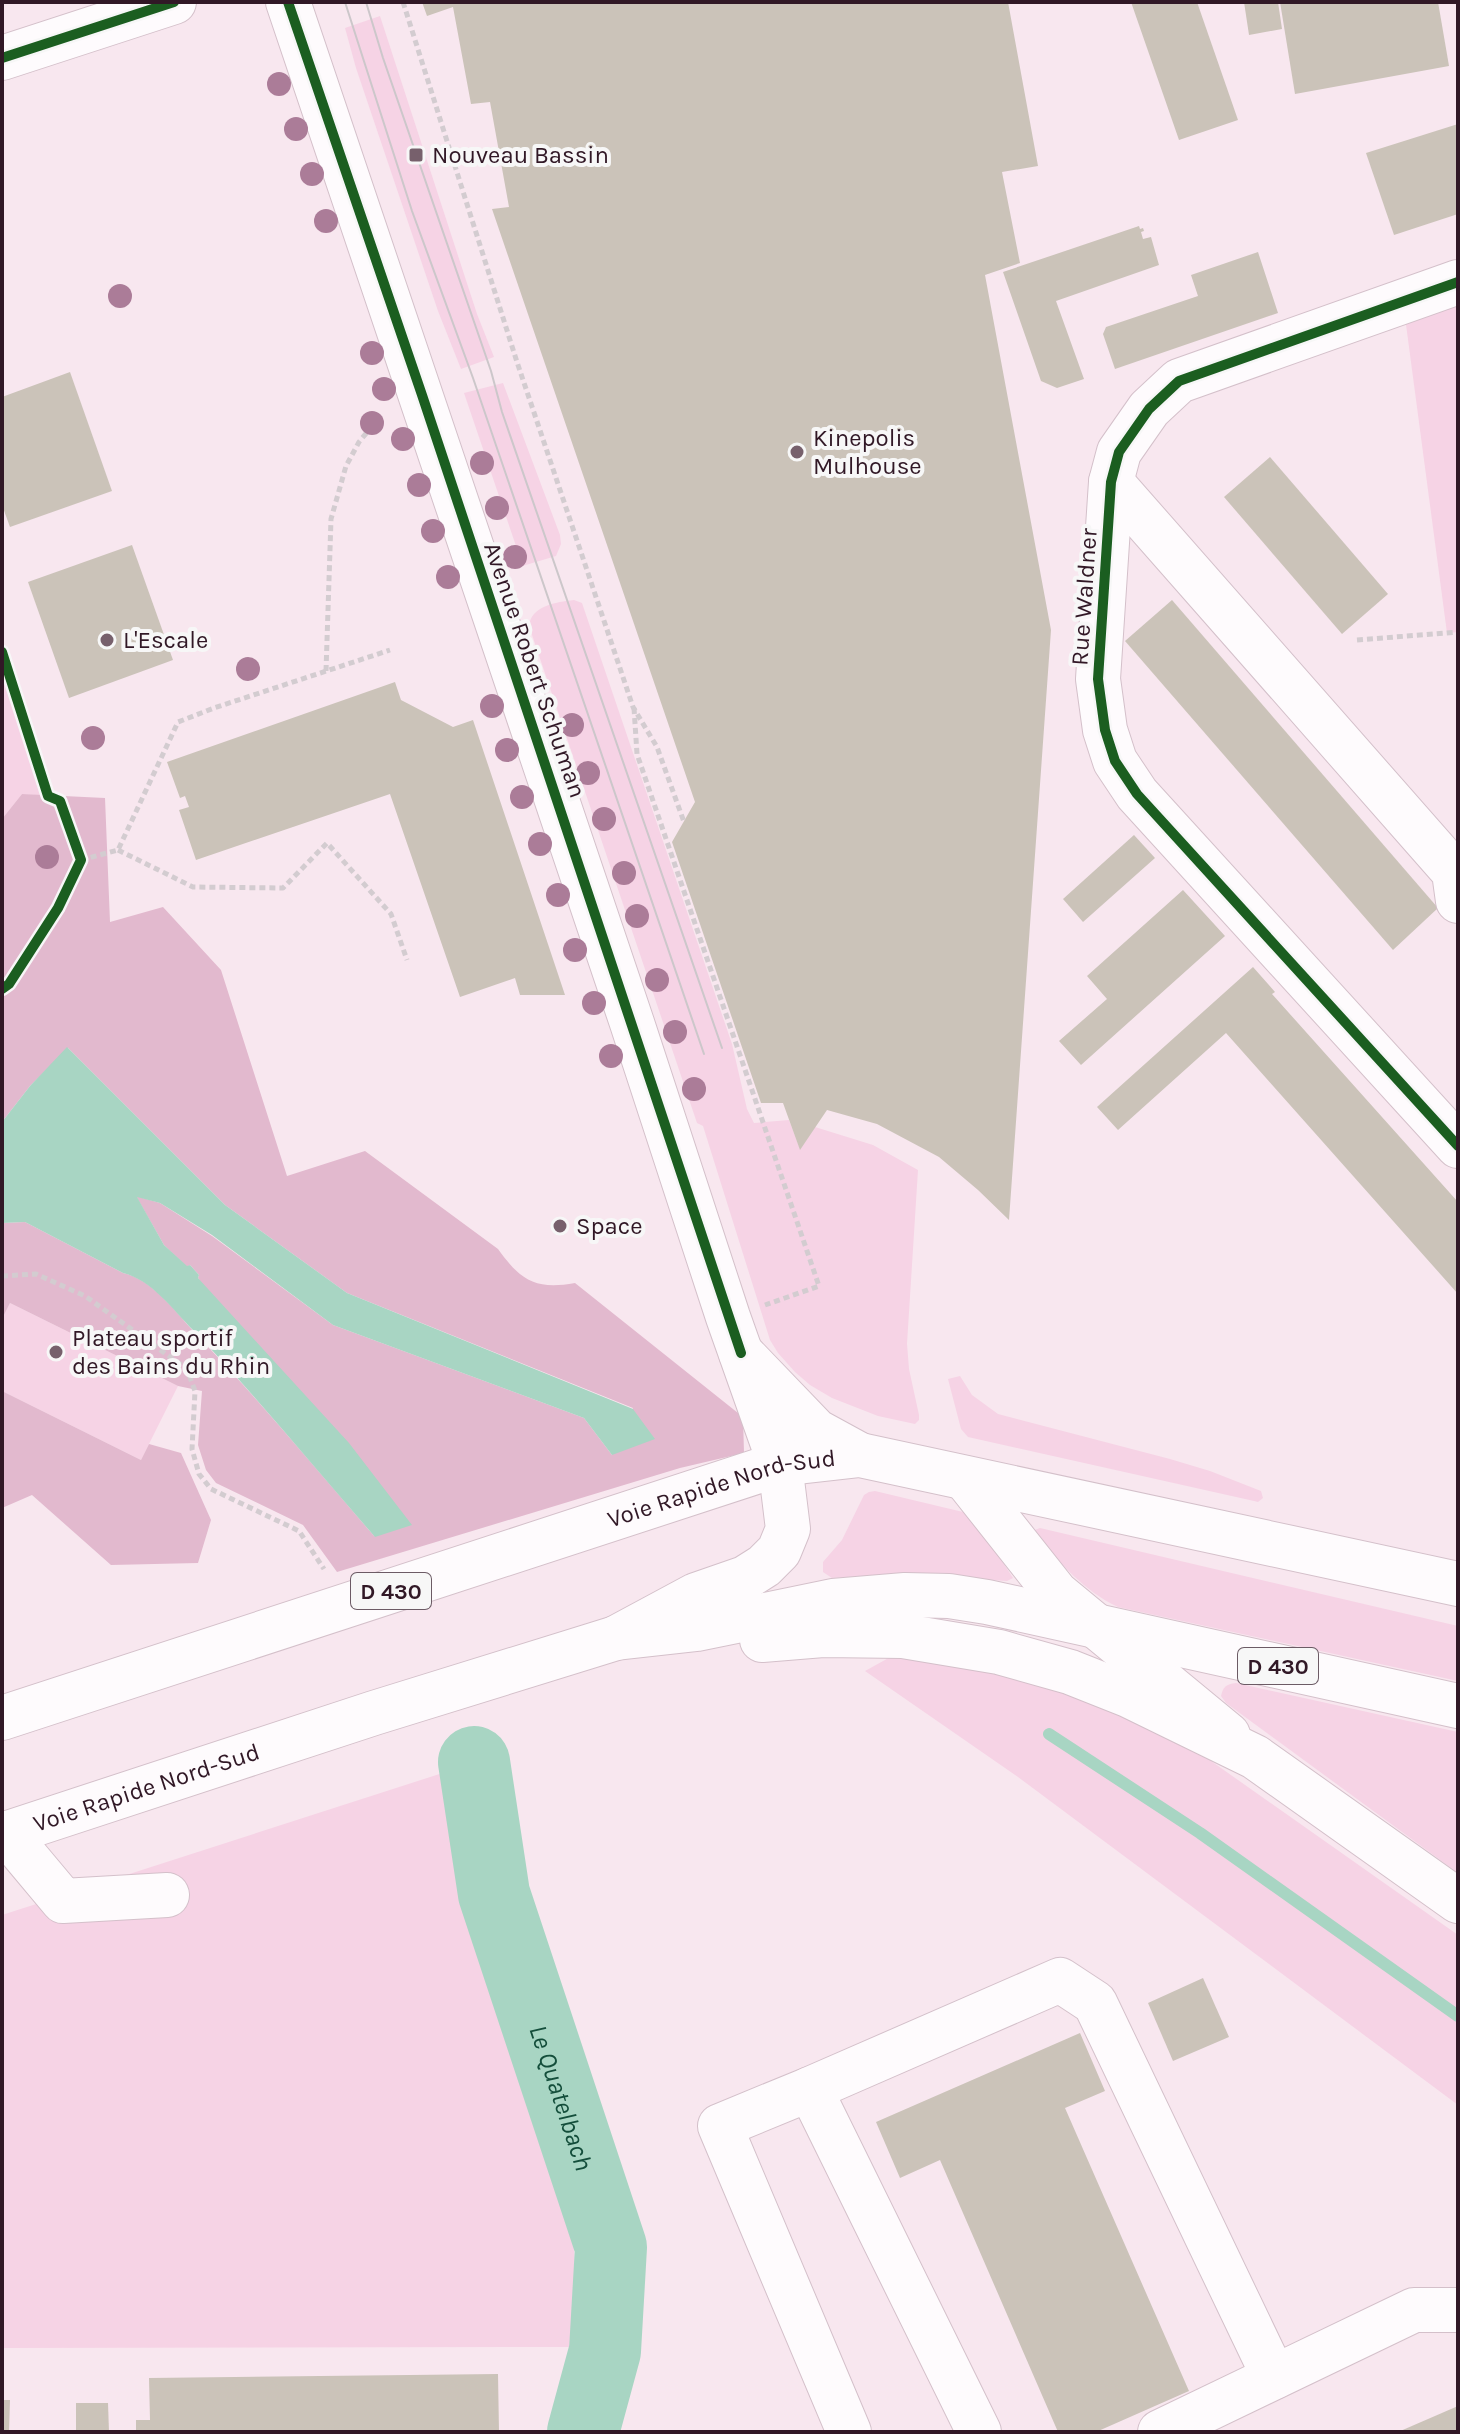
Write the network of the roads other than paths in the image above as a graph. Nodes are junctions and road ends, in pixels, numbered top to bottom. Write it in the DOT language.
graph roads {
  1 [pos="174,2"];
  2 [pos="288,2"];
  3 [pos="2,58"];
  4 [pos="1458,282"];
  5 [pos="1111,482"];
  6 [pos="1458,901"];
  7 [pos="1450,1129"];
  8 [pos="741,1353"];
  9 [pos="860,1455"];
  10 [pos="780,1464"];
  11 [pos="965,1478"];
  12 [pos="1458,1584"];
  13 [pos="1097,1626"];
  14 [pos="697,1629"];
  15 [pos="616,1638"];
  16 [pos="1458,1706"];
  17 [pos="2,1718"];
  18 [pos="1255,1757"];
  19 [pos="3,1834"];
  20 [pos="167,1895"];
  21 [pos="1458,1901"];
  22 [pos="810,2089"];
  23 [pos="1458,2310"];
  24 [pos="1274,2377"];
  25 [pos="849,2432"];
  26 [pos="979,2432"];
  27 [pos="1160,2432"];
  1 -- 3 [label="main road"];
  2 -- 8 [label="main road, Avenue Robert Schuman"];
  4 -- 5 [label="main road, Rue Waldner"];
  5 -- 6 [label="main road"];
  5 -- 7 [label="main road, Rue Waldner"];
  8 -- 9 [label="main road"];
  8 -- 10 [label="main road, Avenue Robert Schuman"];
  9 -- 10 [label="main road, Voie Rapide Nord-Sud / D 430"];
  9 -- 11 [label="main road, Voie Rapide Nord-Sud / D 430"];
  10 -- 15 [label="main road, Avenue Robert Schuman"];
  10 -- 17 [label="main road, Voie Rapide Nord-Sud / D 430"];
  11 -- 12 [label="main road, Voie Rapide Nord-Sud / D 430"];
  11 -- 13 [label="main road"];
  13 -- 14 [label="main road, Voie Rapide Nord-Sud / D 430"];
  13 -- 16 [label="main road, Voie Rapide Nord-Sud / D 430"];
  13 -- 18 [label="main road"];
  14 -- 15 [label="main road, Voie Rapide Nord-Sud / D 430"];
  14 -- 18 [label="main road"];
  15 -- 19 [label="main road, Voie Rapide Nord-Sud / D 430"];
  18 -- 21 [label="main road"];
  19 -- 20 [label="main road"];
  22 -- 24 [label="main road"];
  22 -- 25 [label="main road"];
  22 -- 26 [label="main road"];
  23 -- 24 [label="main road"];
  24 -- 27 [label="main road"];
}
